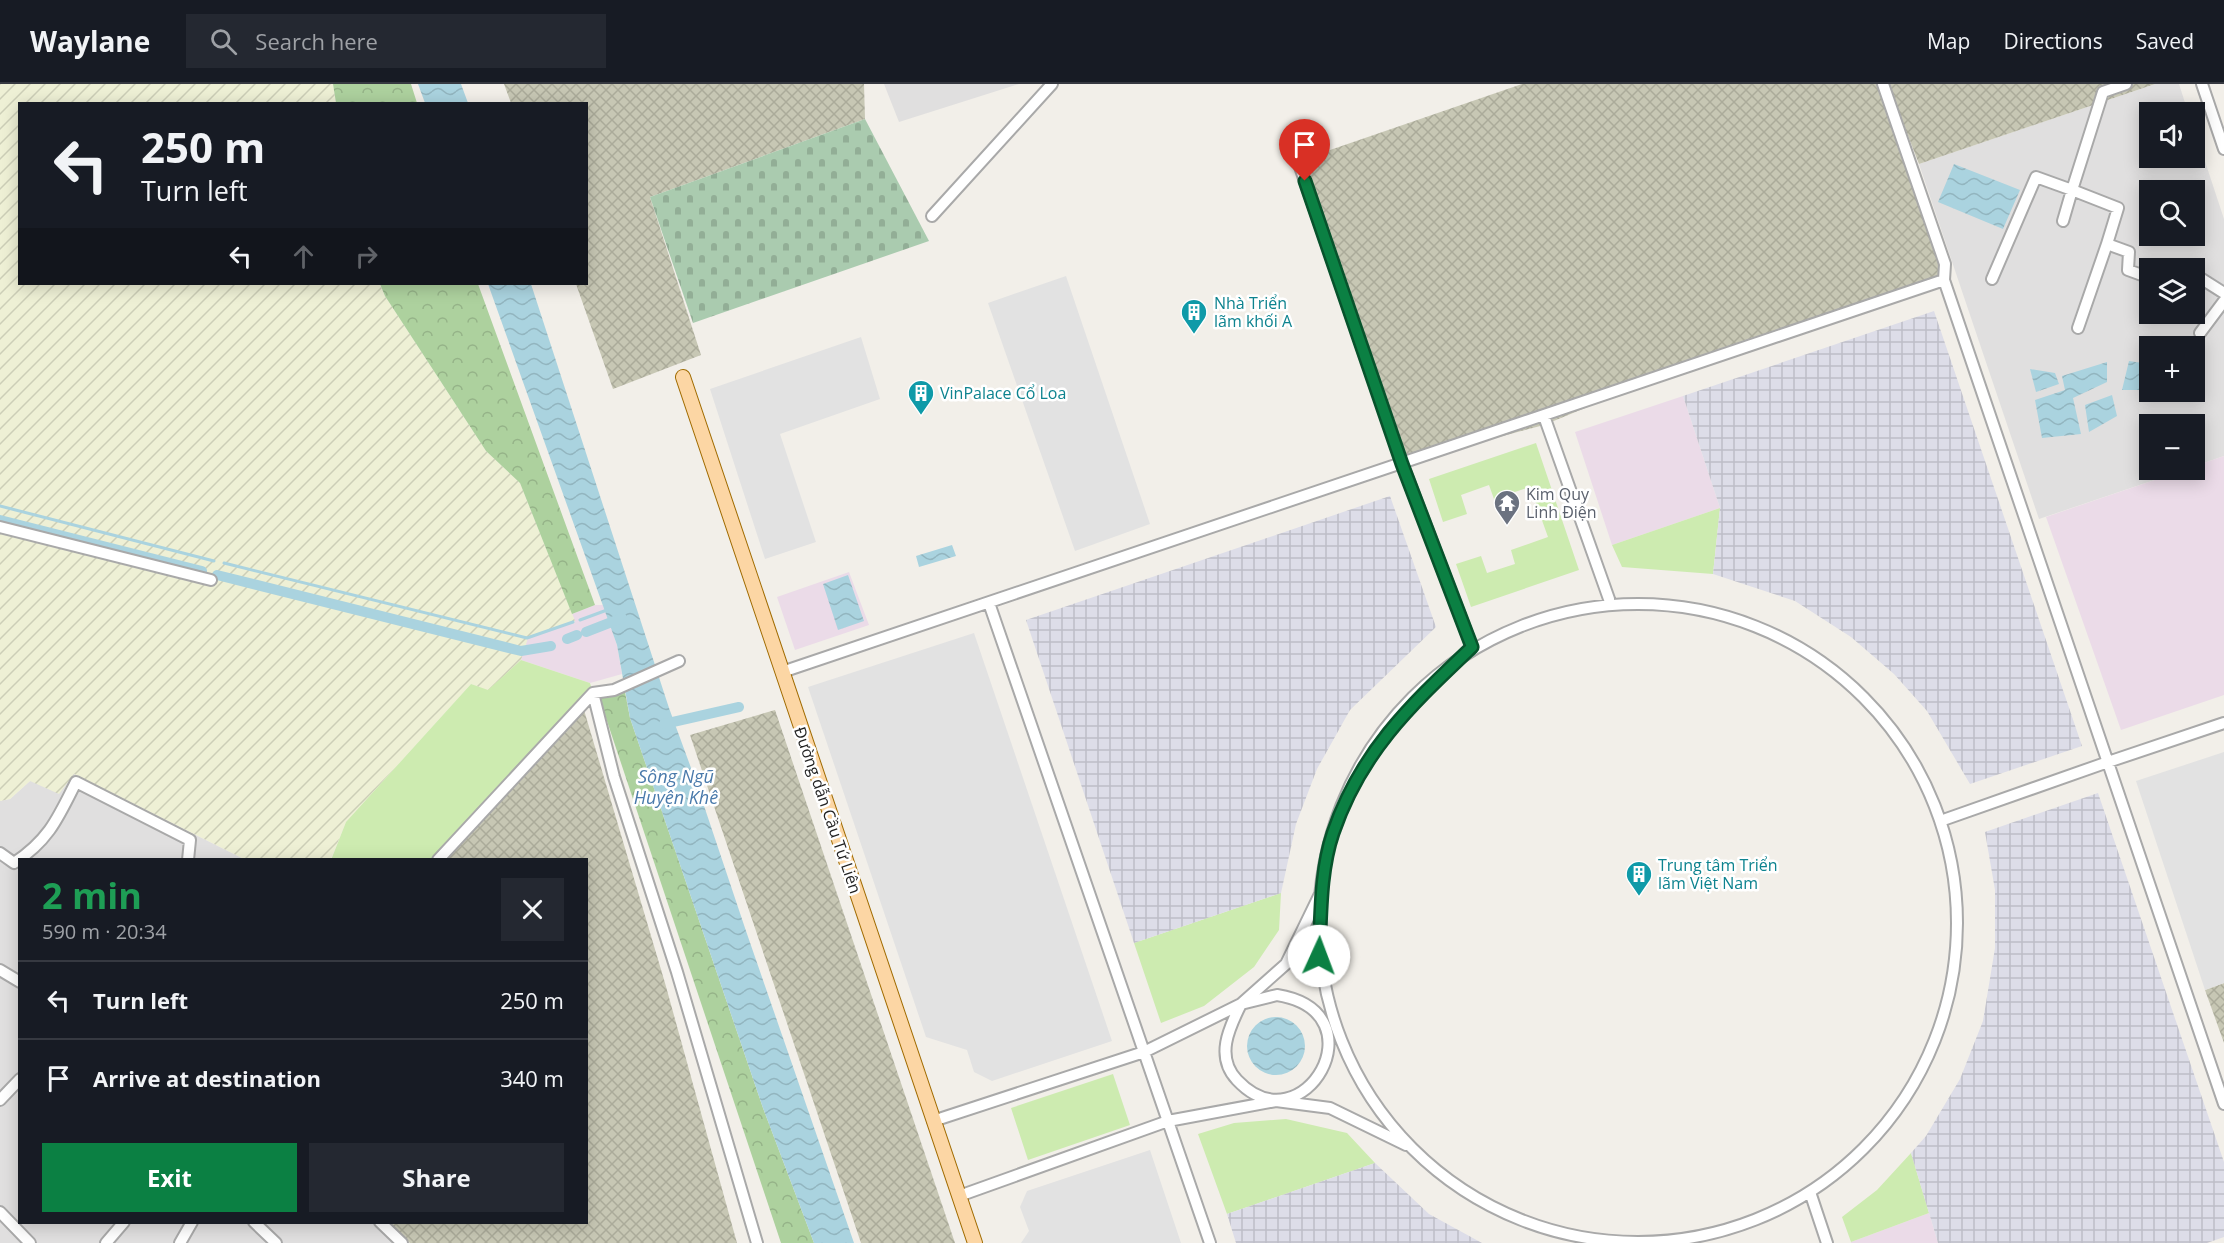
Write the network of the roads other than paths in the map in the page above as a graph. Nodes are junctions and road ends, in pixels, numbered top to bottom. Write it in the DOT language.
graph roads {
  1 [pos="1052,84"];
  2 [pos="1883,84"];
  3 [pos="2127,84"];
  4 [pos="2202,84"];
  5 [pos="2224,149"];
  6 [pos="1298,161"];
  7 [pos="2072,190"];
  8 [pos="932,216"];
  9 [pos="2063,221"];
  10 [pos="2107,244"];
  11 [pos="2139,274"];
  12 [pos="1992,279"];
  13 [pos="1944,280"];
  14 [pos="2205,281"];
  15 [pos="2224,293"];
  16 [pos="2224,301"];
  17 [pos="2078,328"];
  18 [pos="2200,333"];
  19 [pos="683,377"];
  20 [pos="1544,416"];
  21 [pos="1402,464"];
  22 [pos="0,527"];
  23 [pos="211,580"];
  24 [pos="1609,599"];
  25 [pos="989,603"];
  26 [pos="1472,647"];
  27 [pos="679,661"];
  28 [pos="782,672"];
  29 [pos="593,693"];
  30 [pos="2224,723"];
  31 [pos="2108,762"];
  32 [pos="1946,819"];
  33 [pos="0,853"];
  34 [pos="20,858"];
  35 [pos="188,858"];
  36 [pos="440,858"];
  37 [pos="18,860"];
  38 [pos="1322,891"];
  39 [pos="0,970"];
  40 [pos="18,981"];
  41 [pos="1241,1004"];
  42 [pos="1327,1027"];
  43 [pos="1144,1052"];
  44 [pos="18,1081"];
  45 [pos="0,1100"];
  46 [pos="1276,1101"];
  47 [pos="2224,1104"];
  48 [pos="933,1121"];
  49 [pos="1168,1121"];
  50 [pos="1415,1150"];
  51 [pos="1811,1195"];
  52 [pos="959,1196"];
  53 [pos="0,1212"];
  54 [pos="122,1224"];
  55 [pos="191,1224"];
  56 [pos="257,1224"];
  57 [pos="382,1224"];
  58 [pos="1670,1242"];
  59 [pos="30,1243"];
  60 [pos="106,1243"];
  61 [pos="180,1243"];
  62 [pos="276,1243"];
  63 [pos="402,1243"];
  64 [pos="757,1243"];
  65 [pos="975,1243"];
  66 [pos="1210,1243"];
  67 [pos="1827,1243"];
  1 -- 8 [label="street"];
  2 -- 13 [label="street"];
  3 -- 7 [label="street"];
  4 -- 5 [label="street"];
  6 -- 21 [label="street"];
  7 -- 9 [label="street"];
  7 -- 10 [label="street"];
  7 -- 12 [label="street"];
  10 -- 11 [label="street"];
  10 -- 17 [label="street"];
  13 -- 20 [label="street"];
  13 -- 31 [label="street"];
  14 -- 15 [label="street"];
  16 -- 18 [label="street"];
  19 -- 28 [label="main road, Đường dẫn Cầu Tứ Liên"];
  20 -- 21 [label="street"];
  20 -- 24 [label="street"];
  21 -- 25 [label="street"];
  21 -- 26 [label="street"];
  22 -- 23 [label="street"];
  24 -- 26 [label="street"];
  24 -- 32 [label="street"];
  25 -- 28 [label="street"];
  25 -- 43 [label="street"];
  26 -- 38 [label="street"];
  27 -- 29 [label="street"];
  28 -- 48 [label="main road, Đường dẫn Cầu Tứ Liên"];
  29 -- 36 [label="street"];
  29 -- 64 [label="street"];
  30 -- 31 [label="street"];
  31 -- 32 [label="street"];
  31 -- 47 [label="street"];
  32 -- 51 [label="street"];
  33 -- 37 [label="street"];
  34 -- 35 [label="street"];
  38 -- 41 [label="street"];
  38 -- 42 [label="street"];
  39 -- 40 [label="street"];
  41 -- 42 [label="street"];
  41 -- 43 [label="street"];
  41 -- 46 [label="street"];
  42 -- 46 [label="street"];
  42 -- 50 [label="street"];
  43 -- 48 [label="street"];
  43 -- 49 [label="street"];
  44 -- 45 [label="street"];
  46 -- 49 [label="street"];
  46 -- 50 [label="street"];
  48 -- 52 [label="main road, Đường dẫn Cầu Tứ Liên"];
  49 -- 52 [label="street"];
  49 -- 66 [label="street"];
  50 -- 58 [label="street"];
  51 -- 58 [label="street"];
  51 -- 67 [label="street"];
  52 -- 65 [label="main road, Đường dẫn Cầu Tứ Liên"];
  53 -- 59 [label="street"];
  54 -- 60 [label="street"];
  55 -- 61 [label="street"];
  56 -- 62 [label="street"];
  57 -- 63 [label="street"];
}
